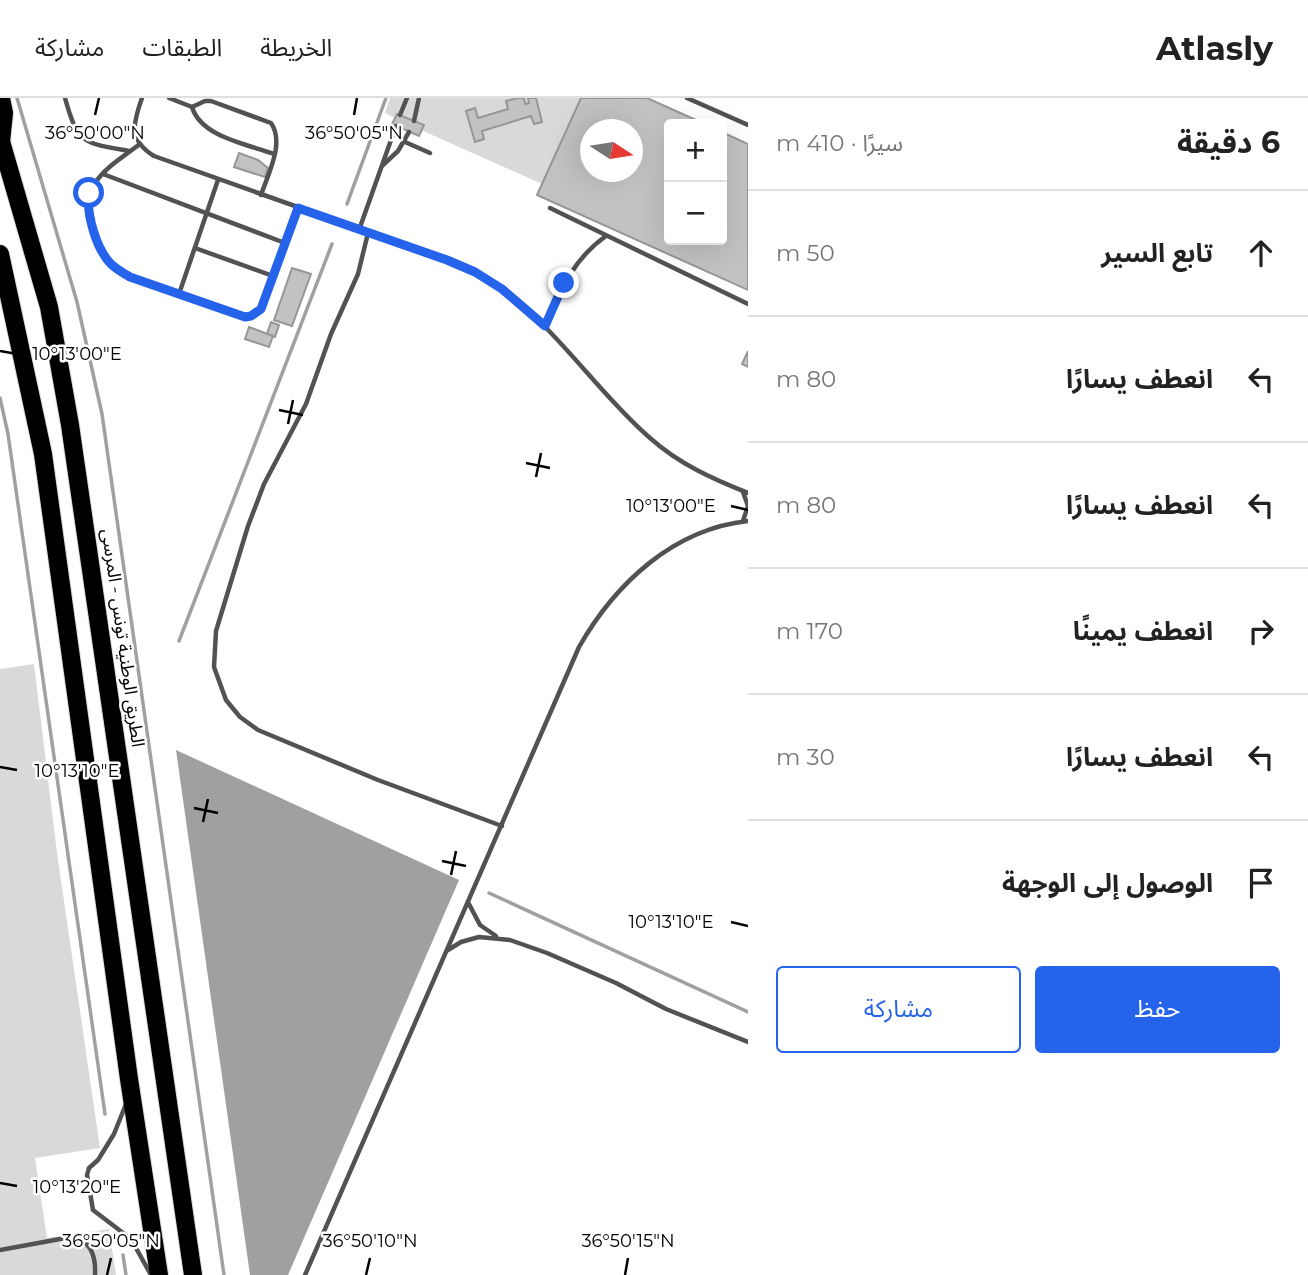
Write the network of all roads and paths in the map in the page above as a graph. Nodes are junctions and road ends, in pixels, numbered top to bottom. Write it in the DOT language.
graph roads {
  1 [pos="1,98"];
  2 [pos="65,98"];
  3 [pos="142,98"];
  4 [pos="169,98"];
  5 [pos="407,98"];
  6 [pos="419,98"];
  7 [pos="687,98"];
  8 [pos="192,107"];
  9 [pos="400,115"];
  10 [pos="414,121"];
  11 [pos="748,125"];
  12 [pos="396,126"];
  13 [pos="409,132"];
  14 [pos="1,140"];
  15 [pos="405,142"];
  16 [pos="140,144"];
  17 [pos="130,152"];
  18 [pos="430,153"];
  19 [pos="274,154"];
  20 [pos="382,165"];
  21 [pos="102,174"];
  22 [pos="218,180"];
  23 [pos="261,195"];
  24 [pos="298,208"];
  25 [pos="550,208"];
  26 [pos="207,213"];
  27 [pos="359,230"];
  28 [pos="368,233"];
  29 [pos="607,236"];
  30 [pos="285,243"];
  31 [pos="195,248"];
  32 [pos="0,254"];
  33 [pos="3,274"];
  34 [pos="273,276"];
  35 [pos="179,294"];
  36 [pos="748,304"];
  37 [pos="545,326"];
  38 [pos="745,492"];
  39 [pos="746,521"];
  40 [pos="502,826"];
  41 [pos="468,903"];
  42 [pos="500,937"];
  43 [pos="448,950"];
  44 [pos="748,1042"];
  45 [pos="130,1079"];
  46 [pos="0,1250"];
  47 [pos="95,1275"];
  48 [pos="151,1275"];
  49 [pos="159,1275"];
  50 [pos="193,1275"];
  51 [pos="305,1275"];
  1 -- 14 [label="highway, الطريق الوطنية تونس - المرسى"];
  2 -- 17 [label="lane"];
  3 -- 16 [label="lane"];
  4 -- 8 [label="lane"];
  5 -- 9 [label="lane"];
  6 -- 10 [label="lane"];
  7 -- 11 [label="lane"];
  8 -- 19 [label="lane"];
  8 -- 19 [label="lane"];
  12 -- 20 [label="lane"];
  13 -- 15 [label="lane"];
  14 -- 50 [label="highway, الطريق الوطنية تونس - المرسى"];
  15 -- 18 [label="lane"];
  15 -- 20 [label="lane"];
  16 -- 17 [label="lane"];
  16 -- 22 [label="lane"];
  17 -- 21 [label="lane"];
  19 -- 23 [label="lane"];
  20 -- 27 [label="lane"];
  21 -- 26 [label="lane"];
  21 -- 35 [label="lane"];
  22 -- 23 [label="lane"];
  22 -- 26 [label="lane"];
  23 -- 24 [label="lane"];
  24 -- 27 [label="lane"];
  24 -- 30 [label="lane"];
  25 -- 29 [label="lane"];
  26 -- 30 [label="lane"];
  26 -- 31 [label="lane"];
  27 -- 28 [label="lane"];
  28 -- 37 [label="lane"];
  28 -- 40 [label="lane"];
  29 -- 36 [label="lane"];
  29 -- 37 [label="lane"];
  30 -- 34 [label="lane"];
  31 -- 34 [label="lane"];
  31 -- 35 [label="lane"];
  32 -- 33 [label="highway"];
  33 -- 45 [label="highway"];
  34 -- 35 [label="lane"];
  37 -- 38 [label="lane"];
  38 -- 39 [label="lane"];
  39 -- 40 [label="lane"];
  40 -- 41 [label="lane"];
  41 -- 42 [label="lane"];
  41 -- 43 [label="lane"];
  42 -- 43 [label="lane"];
  42 -- 44 [label="lane"];
  43 -- 51 [label="lane"];
  45 -- 48 [label="lane"];
  45 -- 49 [label="highway"];
  46 -- 47 [label="lane"];
}
